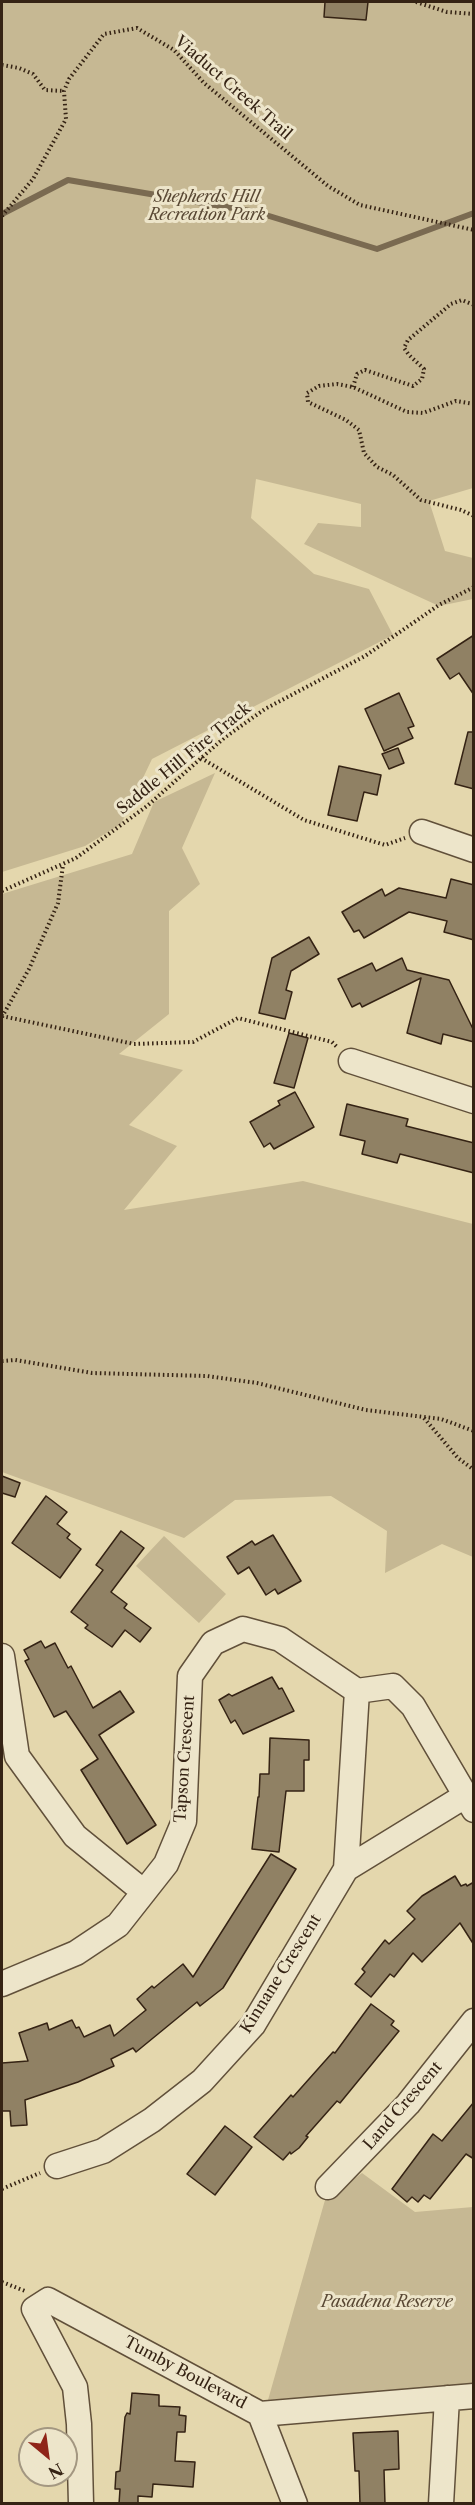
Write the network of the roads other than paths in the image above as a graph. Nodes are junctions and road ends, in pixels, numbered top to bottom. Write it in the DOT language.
graph roads {
  1 [pos="422,832"];
  2 [pos="474,850"];
  3 [pos="351,1061"];
  4 [pos="474,1101"];
  5 [pos="2,1656"];
  6 [pos="357,1691"];
  7 [pos="469,1803"];
  8 [pos="346,1869"];
  9 [pos="144,1892"];
  10 [pos="2,1984"];
  11 [pos="474,2021"];
  12 [pos="57,2166"];
  13 [pos="328,2187"];
  14 [pos="474,2396"];
  15 [pos="447,2398"];
  16 [pos="260,2414"];
  17 [pos="81,2504"];
  18 [pos="295,2504"];
  19 [pos="441,2504"];
  1 -- 2 [label="street"];
  3 -- 4 [label="street"];
  5 -- 9 [label="street"];
  6 -- 7 [label="street"];
  6 -- 8 [label="street, Kinnane Crescent"];
  6 -- 9 [label="street, Tapson Crescent"];
  7 -- 8 [label="street, Kinnane Crescent"];
  8 -- 12 [label="street, Kinnane Crescent"];
  9 -- 10 [label="street, Tapson Crescent"];
  11 -- 13 [label="street, Land Crescent"];
  14 -- 15 [label="street, Tumby Boulevard"];
  15 -- 16 [label="street, Tumby Boulevard"];
  15 -- 19 [label="street"];
  16 -- 17 [label="street, Tumby Boulevard"];
  16 -- 18 [label="street"];
}
